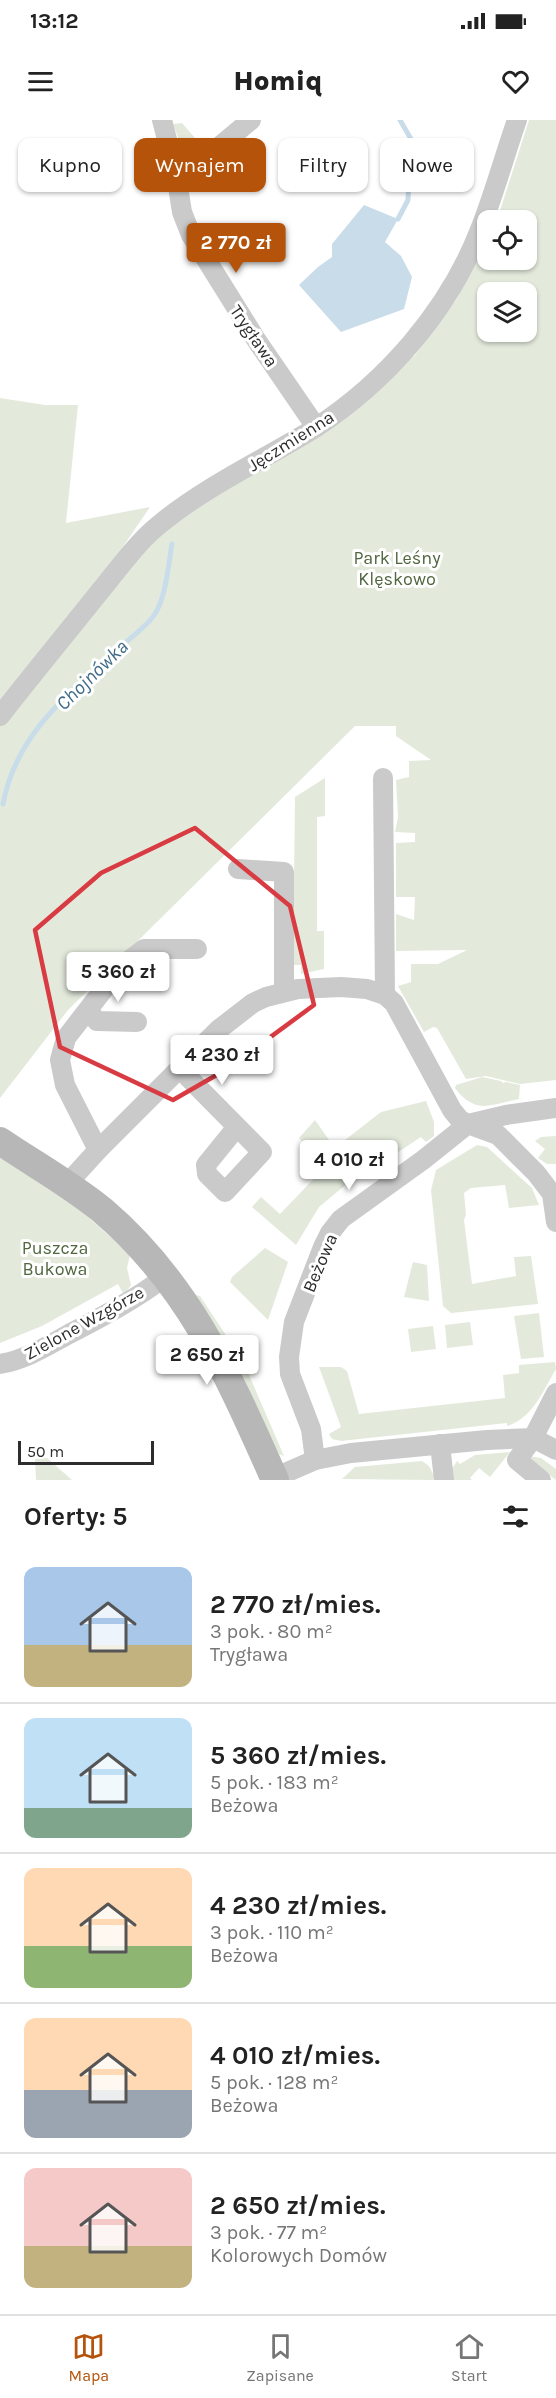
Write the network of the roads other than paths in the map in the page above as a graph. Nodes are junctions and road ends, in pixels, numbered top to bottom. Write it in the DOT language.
graph roads {
  1 [pos="162,120"];
  2 [pos="251,120"];
  3 [pos="517,120"];
  4 [pos="167,138"];
  5 [pos="230,138"];
  6 [pos="179,192"];
  7 [pos="316,427"];
  8 [pos="0,716"];
  9 [pos="382,778"];
  10 [pos="238,869"];
  11 [pos="196,949"];
  12 [pos="284,992"];
  13 [pos="385,995"];
  14 [pos="88,1011"];
  15 [pos="137,1022"];
  16 [pos="180,1069"];
  17 [pos="556,1108"];
  18 [pos="468,1124"];
  19 [pos="236,1128"];
  20 [pos="0,1141"];
  21 [pos="98,1150"];
  22 [pos="67,1184"];
  23 [pos="556,1222"];
  24 [pos="166,1276"];
  25 [pos="0,1364"];
  26 [pos="556,1393"];
  27 [pos="533,1438"];
  28 [pos="440,1444"];
  29 [pos="556,1450"];
  30 [pos="315,1460"];
  31 [pos="275,1479"];
  32 [pos="444,1480"];
  33 [pos="541,1480"];
  1 -- 4 [label="street, Trygława"];
  2 -- 5 [label="street"];
  3 -- 7 [label="street, Jęczmienna"];
  6 -- 7 [label="street, Trygława"];
  7 -- 8 [label="street, Jęczmienna"];
  9 -- 13 [label="street"];
  10 -- 12 [label="street"];
  11 -- 14 [label="street"];
  12 -- 13 [label="street"];
  12 -- 16 [label="street"];
  13 -- 18 [label="street"];
  14 -- 15 [label="street"];
  14 -- 21 [label="street"];
  16 -- 19 [label="street"];
  16 -- 21 [label="street"];
  17 -- 18 [label="street"];
  18 -- 23 [label="street"];
  18 -- 30 [label="street, Beżowa"];
  20 -- 22 [label="street"];
  21 -- 22 [label="street"];
  22 -- 24 [label="street"];
  24 -- 25 [label="street, Zielone Wzgórze"];
  24 -- 31 [label="street"];
  26 -- 27 [label="street"];
  27 -- 28 [label="street"];
  27 -- 29 [label="street"];
  27 -- 33 [label="street"];
  28 -- 30 [label="street"];
  28 -- 32 [label="street"];
  30 -- 31 [label="street"];
}
